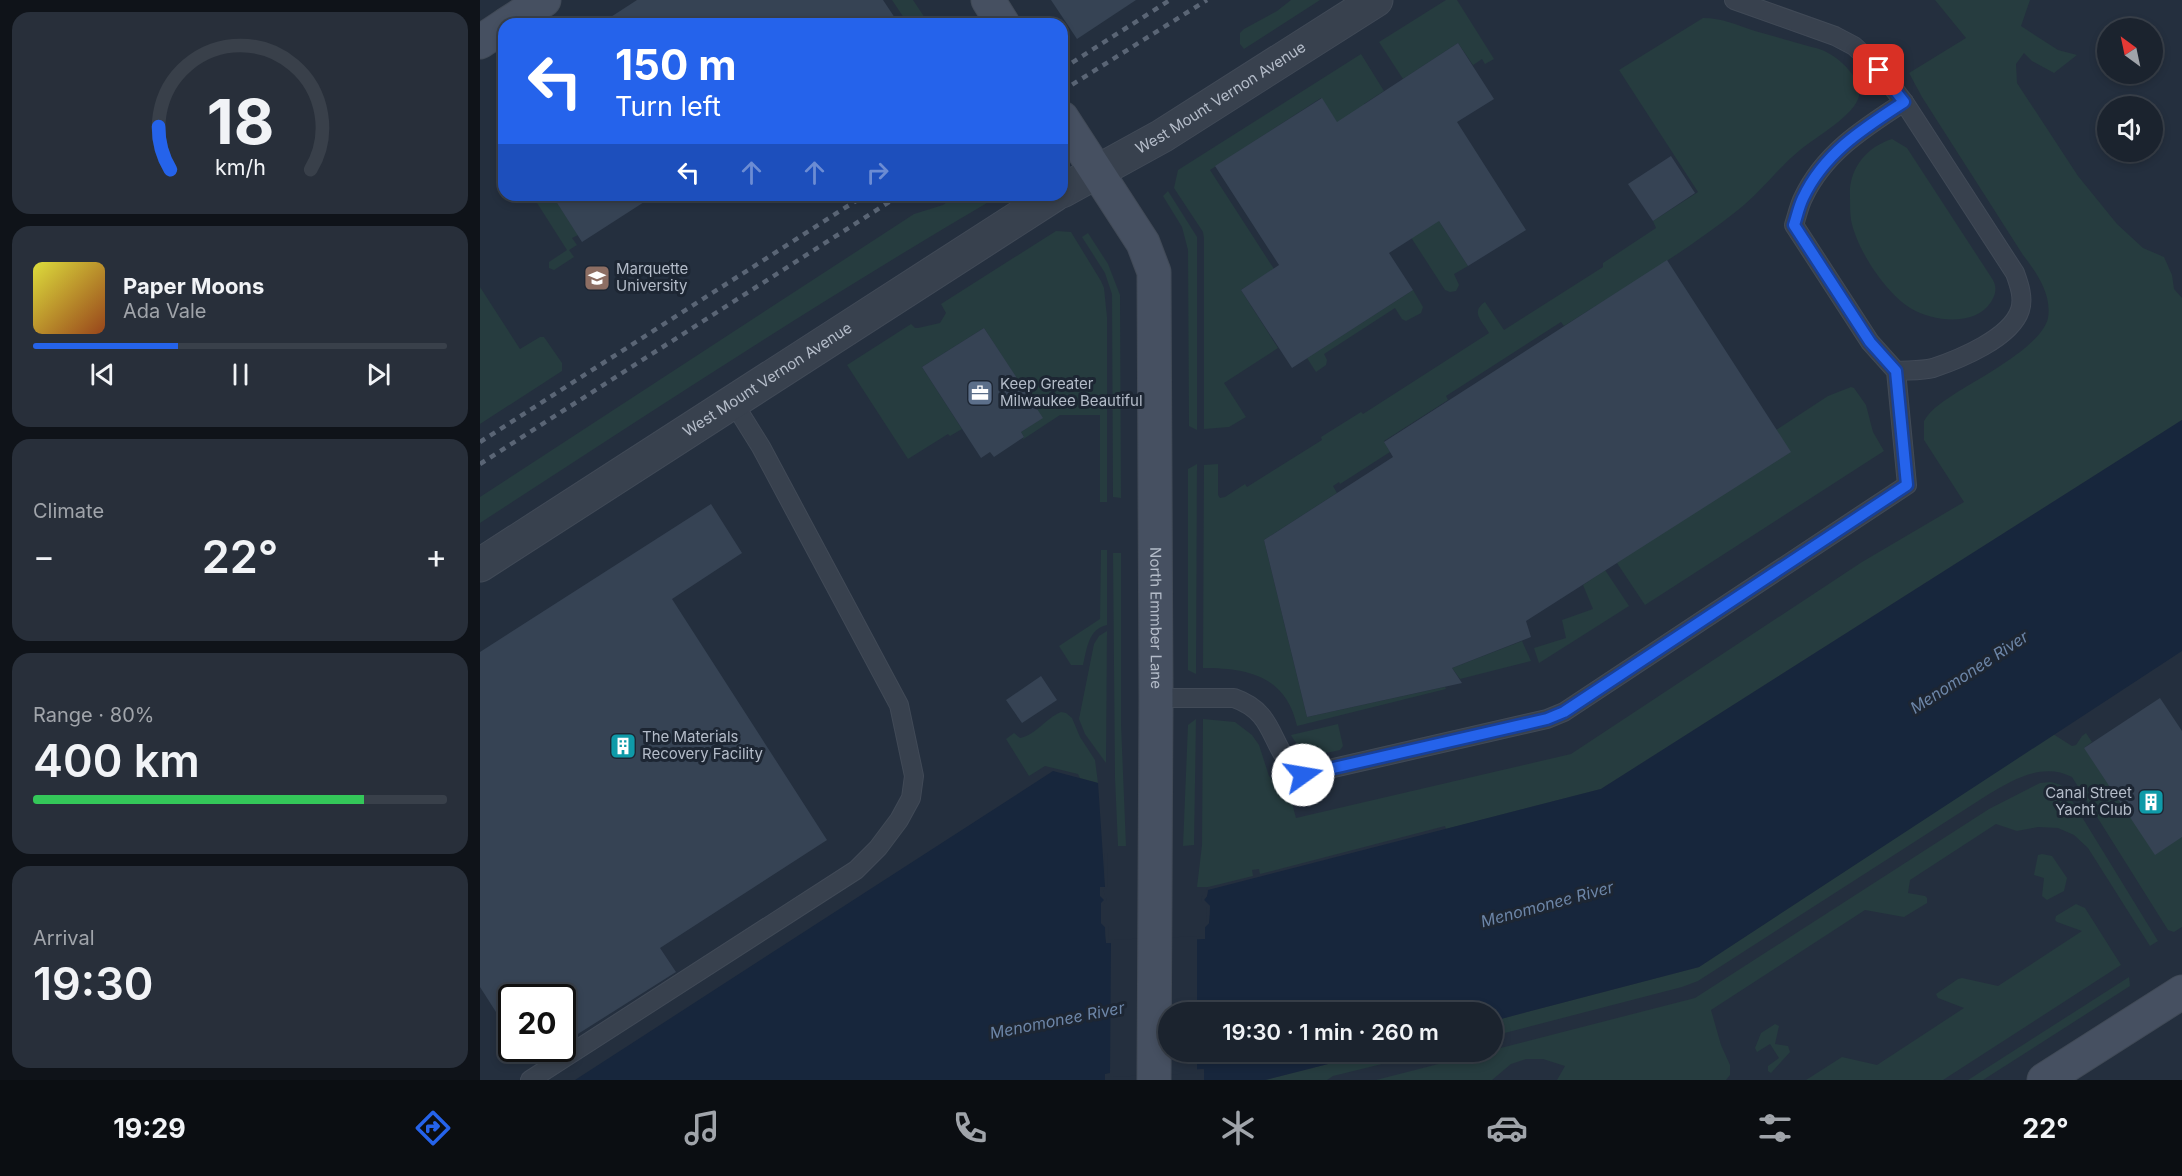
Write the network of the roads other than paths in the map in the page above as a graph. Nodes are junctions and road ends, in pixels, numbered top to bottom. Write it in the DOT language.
graph roads {
  1 [pos="544,0"];
  2 [pos="988,0"];
  3 [pos="1376,0"];
  4 [pos="1734,0"];
  5 [pos="517,18"];
  6 [pos="999,18"];
  7 [pos="498,30"];
  8 [pos="480,42"];
  9 [pos="1904,102"];
  10 [pos="1068,128"];
  11 [pos="1096,172"];
  12 [pos="1068,188"];
  13 [pos="1045,201"];
  14 [pos="1896,371"];
  15 [pos="733,402"];
  16 [pos="480,565"];
  17 [pos="1156,698"];
  18 [pos="2182,992"];
  19 [pos="530,1080"];
  20 [pos="1154,1080"];
  21 [pos="2044,1080"];
  1 -- 5 [label="street"];
  2 -- 6 [label="street"];
  3 -- 11 [label="street, West Mount Vernon Avenue"];
  4 -- 9 [label="lane"];
  7 -- 8 [label="street"];
  9 -- 14 [label="lane"];
  9 -- 14 [label="lane"];
  10 -- 11 [label="street, North Emmber Lane"];
  11 -- 12 [label="street, West Mount Vernon Avenue"];
  11 -- 17 [label="street, North Emmber Lane"];
  13 -- 15 [label="street, West Mount Vernon Avenue"];
  14 -- 17 [label="lane"];
  15 -- 16 [label="street, West Mount Vernon Avenue"];
  15 -- 19 [label="lane"];
  17 -- 20 [label="street, North Emmber Lane"];
  18 -- 21 [label="street"];
}
